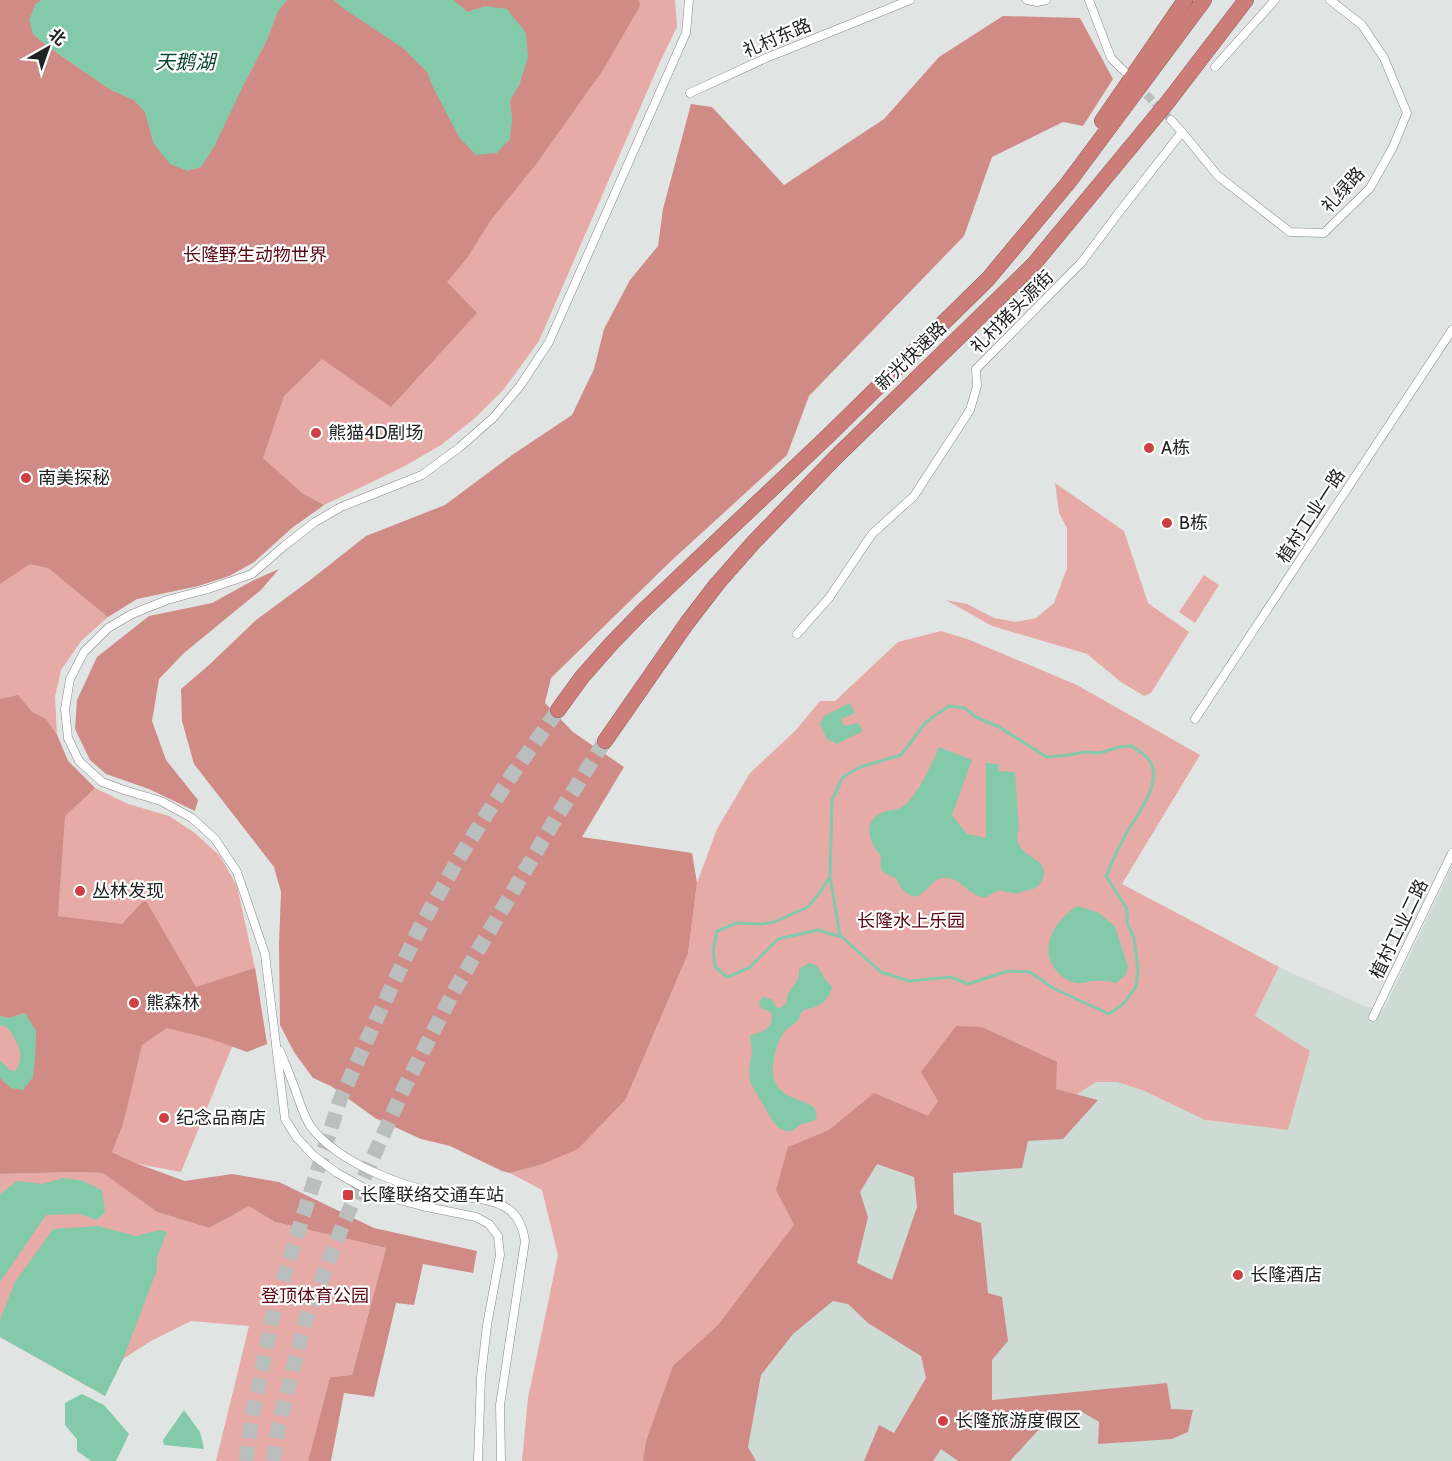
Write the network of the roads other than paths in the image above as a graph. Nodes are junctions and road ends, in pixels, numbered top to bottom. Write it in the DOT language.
graph roads {
  1 [pos="689,0"];
  2 [pos="910,0"];
  3 [pos="1027,0"];
  4 [pos="1046,0"];
  5 [pos="1089,0"];
  6 [pos="1185,0"];
  7 [pos="1204,0"];
  8 [pos="1246,0"];
  9 [pos="1251,0"];
  10 [pos="1275,0"];
  11 [pos="1330,0"];
  12 [pos="1223,31"];
  13 [pos="1215,67"];
  14 [pos="1124,71"];
  15 [pos="690,93"];
  16 [pos="1171,120"];
  17 [pos="1182,132"];
  18 [pos="1032,225"];
  19 [pos="1452,330"];
  20 [pos="797,634"];
  21 [pos="558,710"];
  22 [pos="1195,719"];
  23 [pos="605,741"];
  24 [pos="1452,853"];
  25 [pos="1373,1017"];
  26 [pos="276,1040"];
  27 [pos="478,1461"];
  28 [pos="501,1461"];
  1 -- 26 [label="street"];
  2 -- 15 [label="street, 礼村东路"];
  3 -- 4 [label="street"];
  5 -- 14 [label="street"];
  6 -- 18 [label="highway"];
  7 -- 18 [label="highway, 新光快速路"];
  8 -- 12 [label="highway, 新光快速路"];
  9 -- 12 [label="highway"];
  10 -- 13 [label="street"];
  11 -- 17 [label="street, 礼绿路"];
  12 -- 23 [label="highway, 新光快速路"];
  16 -- 17 [label="street, 礼绿路"];
  17 -- 20 [label="street, 礼村猪头源街"];
  18 -- 21 [label="highway, 新光快速路"];
  19 -- 22 [label="street, 植村工业一路"];
  24 -- 25 [label="street, 植村工业二路"];
  26 -- 27 [label="street"];
  26 -- 28 [label="street"];
}
